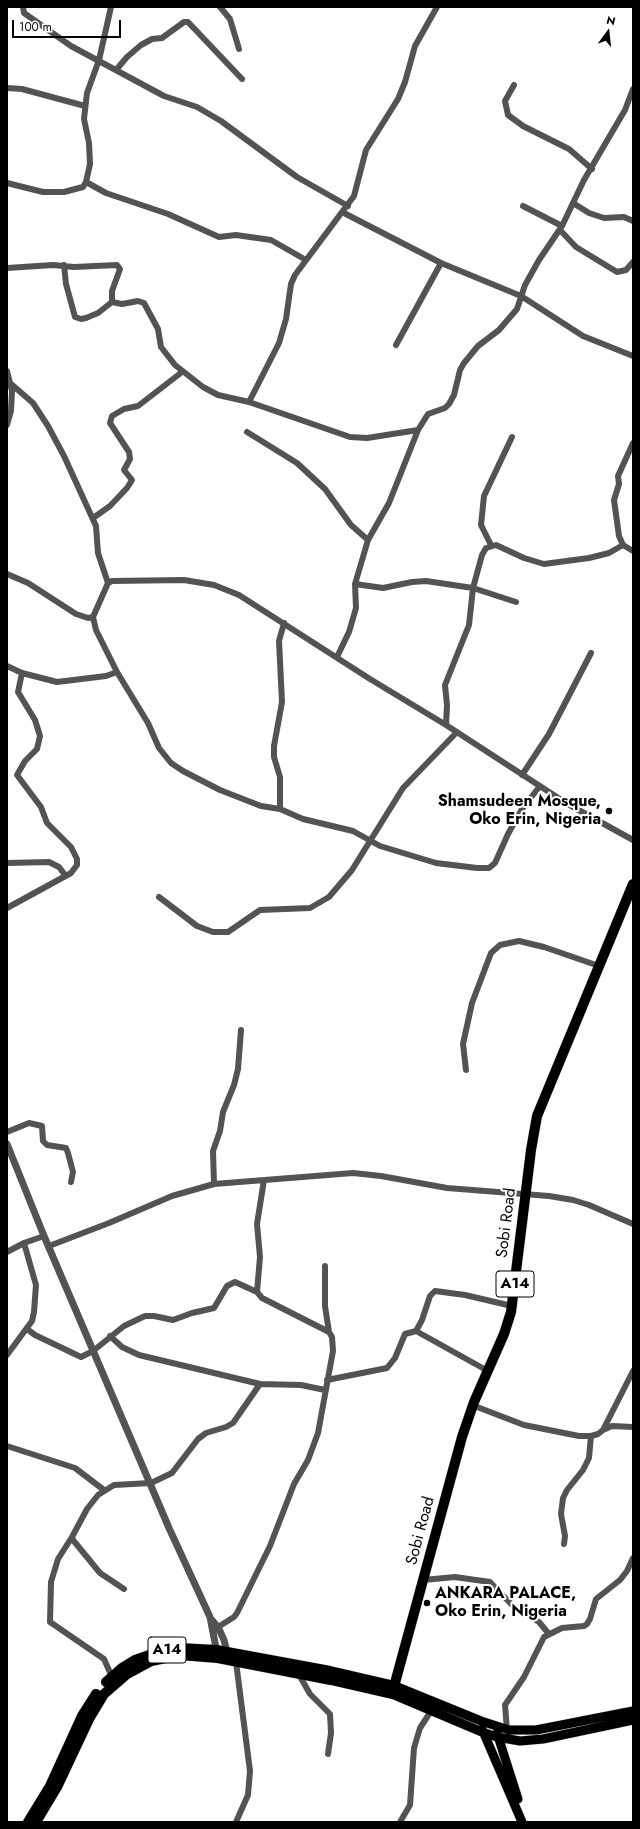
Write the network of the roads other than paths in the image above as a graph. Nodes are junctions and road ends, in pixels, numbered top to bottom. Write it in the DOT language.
graph roads {
  1 [pos="23,7"];
  2 [pos="111,7"];
  3 [pos="220,7"];
  4 [pos="438,7"];
  5 [pos="239,49"];
  6 [pos="98,60"];
  7 [pos="116,70"];
  8 [pos="242,79"];
  9 [pos="514,85"];
  10 [pos="7,88"];
  11 [pos="633,89"];
  12 [pos="85,106"];
  13 [pos="592,169"];
  14 [pos="86,182"];
  15 [pos="7,183"];
  16 [pos="573,203"];
  17 [pos="348,206"];
  18 [pos="523,206"];
  19 [pos="342,212"];
  20 [pos="633,221"];
  21 [pos="561,228"];
  22 [pos="306,260"];
  23 [pos="633,262"];
  24 [pos="441,263"];
  25 [pos="64,266"];
  26 [pos="7,268"];
  27 [pos="521,296"];
  28 [pos="112,302"];
  29 [pos="396,345"];
  30 [pos="632,353"];
  31 [pos="7,371"];
  32 [pos="182,372"];
  33 [pos="10,383"];
  34 [pos="249,402"];
  35 [pos="7,425"];
  36 [pos="418,430"];
  37 [pos="247,432"];
  38 [pos="512,437"];
  39 [pos="633,443"];
  40 [pos="93,518"];
  41 [pos="368,540"];
  42 [pos="491,545"];
  43 [pos="624,545"];
  44 [pos="633,551"];
  45 [pos="7,574"];
  46 [pos="108,583"];
  47 [pos="355,584"];
  48 [pos="473,588"];
  49 [pos="516,602"];
  50 [pos="93,617"];
  51 [pos="284,623"];
  52 [pos="591,653"];
  53 [pos="336,657"];
  54 [pos="7,666"];
  55 [pos="117,672"];
  56 [pos="22,673"];
  57 [pos="446,725"];
  58 [pos="457,732"];
  59 [pos="522,775"];
  60 [pos="540,786"];
  61 [pos="280,809"];
  62 [pos="370,839"];
  63 [pos="633,840"];
  64 [pos="7,863"];
  65 [pos="65,875"];
  66 [pos="633,884"];
  67 [pos="159,897"];
  68 [pos="7,908"];
  69 [pos="599,966"];
  70 [pos="241,1030"];
  71 [pos="466,1070"];
  72 [pos="7,1132"];
  73 [pos="7,1144"];
  74 [pos="264,1180"];
  75 [pos="71,1182"];
  76 [pos="214,1184"];
  77 [pos="526,1194"];
  78 [pos="633,1224"];
  79 [pos="44,1236"];
  80 [pos="24,1243"];
  81 [pos="49,1246"];
  82 [pos="7,1252"];
  83 [pos="325,1266"];
  84 [pos="257,1292"];
  85 [pos="512,1306"];
  86 [pos="27,1329"];
  87 [pos="416,1331"];
  88 [pos="329,1332"];
  89 [pos="110,1336"];
  90 [pos="94,1351"];
  91 [pos="7,1354"];
  92 [pos="488,1371"];
  93 [pos="633,1371"];
  94 [pos="327,1380"];
  95 [pos="260,1384"];
  96 [pos="325,1390"];
  97 [pos="472,1405"];
  98 [pos="633,1427"];
  99 [pos="603,1430"];
  100 [pos="592,1436"];
  101 [pos="7,1446"];
  102 [pos="150,1483"];
  103 [pos="104,1490"];
  104 [pos="72,1537"];
  105 [pos="564,1544"];
  106 [pos="633,1558"];
  107 [pos="423,1580"];
  108 [pos="124,1589"];
  109 [pos="210,1617"];
  110 [pos="218,1627"];
  111 [pos="549,1634"];
  112 [pos="225,1657"];
  113 [pos="298,1673"];
  114 [pos="112,1677"];
  115 [pos="394,1690"];
  116 [pos="431,1711"];
  117 [pos="633,1711"];
  118 [pos="633,1720"];
  119 [pos="481,1721"];
  120 [pos="496,1727"];
  121 [pos="507,1730"];
  122 [pos="482,1732"];
  123 [pos="497,1737"];
  124 [pos="328,1754"];
  125 [pos="523,1821"];
  126 [pos="28,1822"];
  127 [pos="36,1822"];
  128 [pos="236,1822"];
  129 [pos="400,1822"];
  1 -- 6 [label="street"];
  2 -- 6 [label="street"];
  3 -- 5 [label="street"];
  4 -- 17 [label="street"];
  6 -- 7 [label="street"];
  6 -- 12 [label="street"];
  7 -- 8 [label="street"];
  7 -- 17 [label="street"];
  9 -- 13 [label="street"];
  10 -- 12 [label="street"];
  11 -- 13 [label="street"];
  12 -- 14 [label="street"];
  13 -- 16 [label="street"];
  14 -- 15 [label="street"];
  14 -- 22 [label="street"];
  16 -- 20 [label="street"];
  16 -- 21 [label="street"];
  17 -- 19 [label="street"];
  18 -- 21 [label="street"];
  19 -- 22 [label="street"];
  19 -- 24 [label="street"];
  21 -- 23 [label="street"];
  21 -- 27 [label="street"];
  22 -- 34 [label="street"];
  24 -- 27 [label="street"];
  24 -- 29 [label="street"];
  25 -- 26 [label="street"];
  25 -- 28 [label="street"];
  25 -- 28 [label="street"];
  27 -- 30 [label="street"];
  27 -- 36 [label="street"];
  28 -- 32 [label="street"];
  31 -- 33 [label="street"];
  32 -- 34 [label="street"];
  32 -- 40 [label="street"];
  33 -- 35 [label="street"];
  33 -- 40 [label="street"];
  34 -- 36 [label="street"];
  36 -- 41 [label="street"];
  37 -- 41 [label="street"];
  38 -- 42 [label="street"];
  39 -- 43 [label="street"];
  40 -- 46 [label="street"];
  41 -- 47 [label="street"];
  42 -- 43 [label="street"];
  42 -- 48 [label="street"];
  43 -- 44 [label="street"];
  45 -- 50 [label="street"];
  46 -- 50 [label="street"];
  46 -- 51 [label="street"];
  47 -- 48 [label="street"];
  47 -- 53 [label="street"];
  48 -- 49 [label="street"];
  48 -- 57 [label="street"];
  50 -- 55 [label="street"];
  51 -- 53 [label="street"];
  51 -- 61 [label="street"];
  52 -- 59 [label="street"];
  53 -- 57 [label="street"];
  54 -- 56 [label="street"];
  55 -- 56 [label="street"];
  55 -- 61 [label="street"];
  56 -- 65 [label="street"];
  57 -- 58 [label="street"];
  58 -- 59 [label="street"];
  58 -- 62 [label="street"];
  59 -- 60 [label="street"];
  60 -- 62 [label="street"];
  60 -- 63 [label="street"];
  61 -- 62 [label="street"];
  62 -- 67 [label="street"];
  64 -- 65 [label="street"];
  65 -- 68 [label="street"];
  66 -- 69 [label="highway, Sobi Road / A14"];
  69 -- 71 [label="street"];
  69 -- 77 [label="highway, Sobi Road / A14"];
  70 -- 76 [label="street"];
  72 -- 75 [label="street"];
  73 -- 79 [label="street"];
  74 -- 76 [label="street"];
  74 -- 77 [label="street"];
  74 -- 84 [label="street"];
  76 -- 81 [label="street"];
  77 -- 78 [label="street"];
  77 -- 85 [label="highway, Sobi Road / A14"];
  79 -- 80 [label="street"];
  79 -- 81 [label="street"];
  80 -- 82 [label="street"];
  80 -- 86 [label="street"];
  81 -- 90 [label="street"];
  83 -- 88 [label="street"];
  84 -- 88 [label="street"];
  84 -- 89 [label="street"];
  85 -- 87 [label="street"];
  85 -- 92 [label="highway, Sobi Road / A14"];
  86 -- 90 [label="street"];
  86 -- 91 [label="street"];
  87 -- 92 [label="street"];
  87 -- 94 [label="street"];
  88 -- 94 [label="street"];
  89 -- 90 [label="street"];
  89 -- 95 [label="street"];
  90 -- 102 [label="street"];
  92 -- 97 [label="highway, Sobi Road / A14"];
  93 -- 99 [label="street"];
  94 -- 96 [label="street"];
  95 -- 96 [label="street"];
  95 -- 102 [label="street"];
  96 -- 110 [label="street"];
  97 -- 100 [label="street"];
  97 -- 107 [label="highway, Sobi Road / A14"];
  98 -- 99 [label="street"];
  99 -- 100 [label="street"];
  100 -- 105 [label="street"];
  101 -- 103 [label="street"];
  102 -- 103 [label="street"];
  102 -- 109 [label="street"];
  103 -- 104 [label="street"];
  104 -- 108 [label="street"];
  104 -- 114 [label="street"];
  106 -- 111 [label="street"];
  107 -- 111 [label="street"];
  107 -- 115 [label="highway, Sobi Road / A14"];
  109 -- 110 [label="street"];
  109 -- 112 [label="street"];
  110 -- 112 [label="street"];
  111 -- 121 [label="street"];
  112 -- 113 [label="highway, A14"];
  112 -- 114 [label="highway, A14"];
  112 -- 115 [label="highway, A14"];
  112 -- 127 [label="highway, A14"];
  112 -- 128 [label="street"];
  113 -- 115 [label="highway, A14"];
  113 -- 124 [label="street"];
  114 -- 126 [label="highway, A14"];
  115 -- 116 [label="main road"];
  115 -- 119 [label="main road"];
  116 -- 122 [label="main road"];
  116 -- 129 [label="street"];
  117 -- 121 [label="main road"];
  118 -- 123 [label="main road"];
  119 -- 120 [label="main road"];
  119 -- 122 [label="main road"];
  120 -- 121 [label="main road"];
  120 -- 123 [label="main road"];
  122 -- 123 [label="main road"];
  122 -- 125 [label="main road"];
  123 -- 125 [label="main road"];
}
